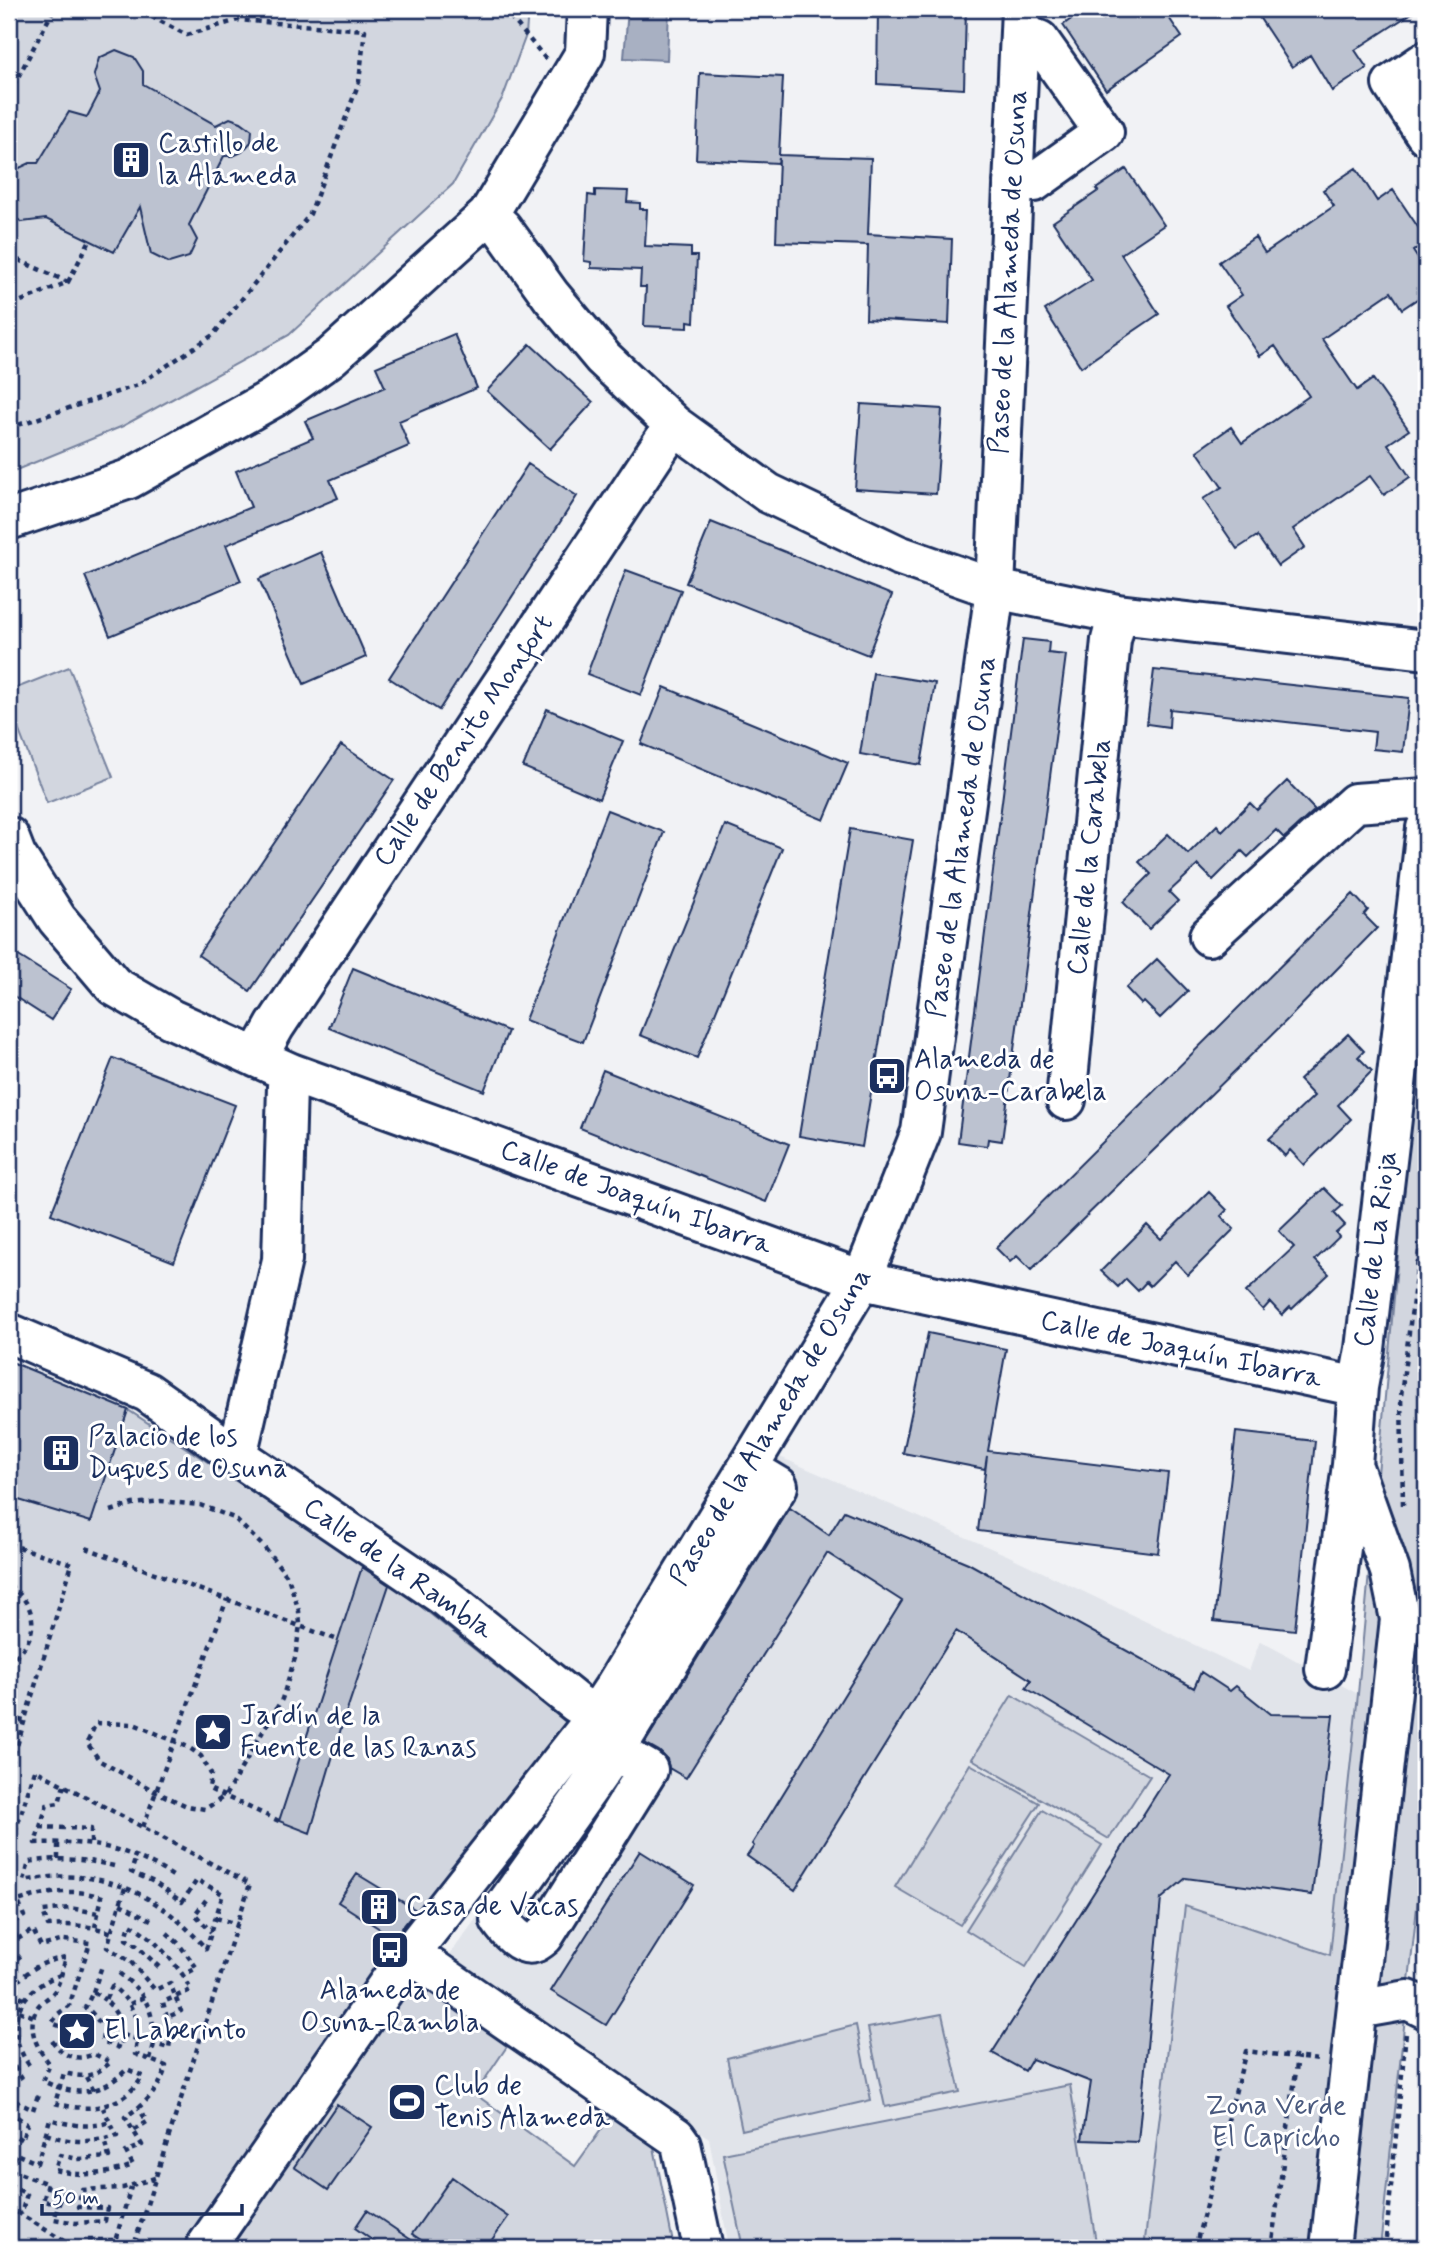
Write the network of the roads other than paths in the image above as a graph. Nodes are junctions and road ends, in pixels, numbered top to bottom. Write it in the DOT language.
graph roads {
  1 [pos="587,9"];
  2 [pos="1021,21"];
  3 [pos="1426,61"];
  4 [pos="1426,135"];
  5 [pos="1013,182"];
  6 [pos="488,215"];
  7 [pos="674,425"];
  8 [pos="9,520"];
  9 [pos="995,589"];
  10 [pos="1118,614"];
  11 [pos="1426,650"];
  12 [pos="1426,798"];
  13 [pos="1426,828"];
  14 [pos="9,837"];
  15 [pos="1209,936"];
  16 [pos="274,1065"];
  17 [pos="1066,1100"];
  18 [pos="862,1280"];
  19 [pos="9,1333"];
  20 [pos="1357,1387"];
  21 [pos="237,1456"];
  22 [pos="1352,1465"];
  23 [pos="1325,1669"];
  24 [pos="599,1732"];
  25 [pos="411,1954"];
  26 [pos="1357,2008"];
  27 [pos="1417,2015"];
  28 [pos="205,2248"];
  29 [pos="703,2248"];
  30 [pos="1330,2248"];
  1 -- 6 [label="street"];
  2 -- 5 [label="street, Paseo de la Alameda de Osuna"];
  2 -- 5 [label="street"];
  3 -- 4 [label="street"];
  5 -- 9 [label="street, Paseo de la Alameda de Osuna"];
  6 -- 7 [label="street"];
  6 -- 8 [label="street"];
  7 -- 9 [label="street"];
  7 -- 16 [label="street, Calle de Benito Monfort"];
  9 -- 10 [label="street"];
  9 -- 18 [label="street, Paseo de la Alameda de Osuna"];
  10 -- 11 [label="street"];
  10 -- 17 [label="street, Calle de la Carabela"];
  12 -- 15 [label="street"];
  13 -- 20 [label="street, Calle de La Rioja"];
  14 -- 16 [label="street, Calle de Joaquín Ibarra"];
  16 -- 18 [label="street, Calle de Joaquín Ibarra"];
  16 -- 21 [label="street"];
  18 -- 20 [label="street, Calle de Joaquín Ibarra"];
  18 -- 24 [label="street, Paseo de la Alameda de Osuna"];
  19 -- 21 [label="street, Calle de la Rambla"];
  20 -- 22 [label="street, Calle de La Rioja"];
  21 -- 24 [label="street, Calle de la Rambla"];
  22 -- 23 [label="street, Calle de La Rioja"];
  22 -- 26 [label="street"];
  24 -- 24 [label="street, Calle de la Rambla"];
  24 -- 25 [label="street, Paseo de la Alameda de Osuna"];
  25 -- 28 [label="street, Paseo de la Alameda de Osuna"];
  25 -- 29 [label="street"];
  26 -- 27 [label="street"];
  26 -- 30 [label="street"];
}
